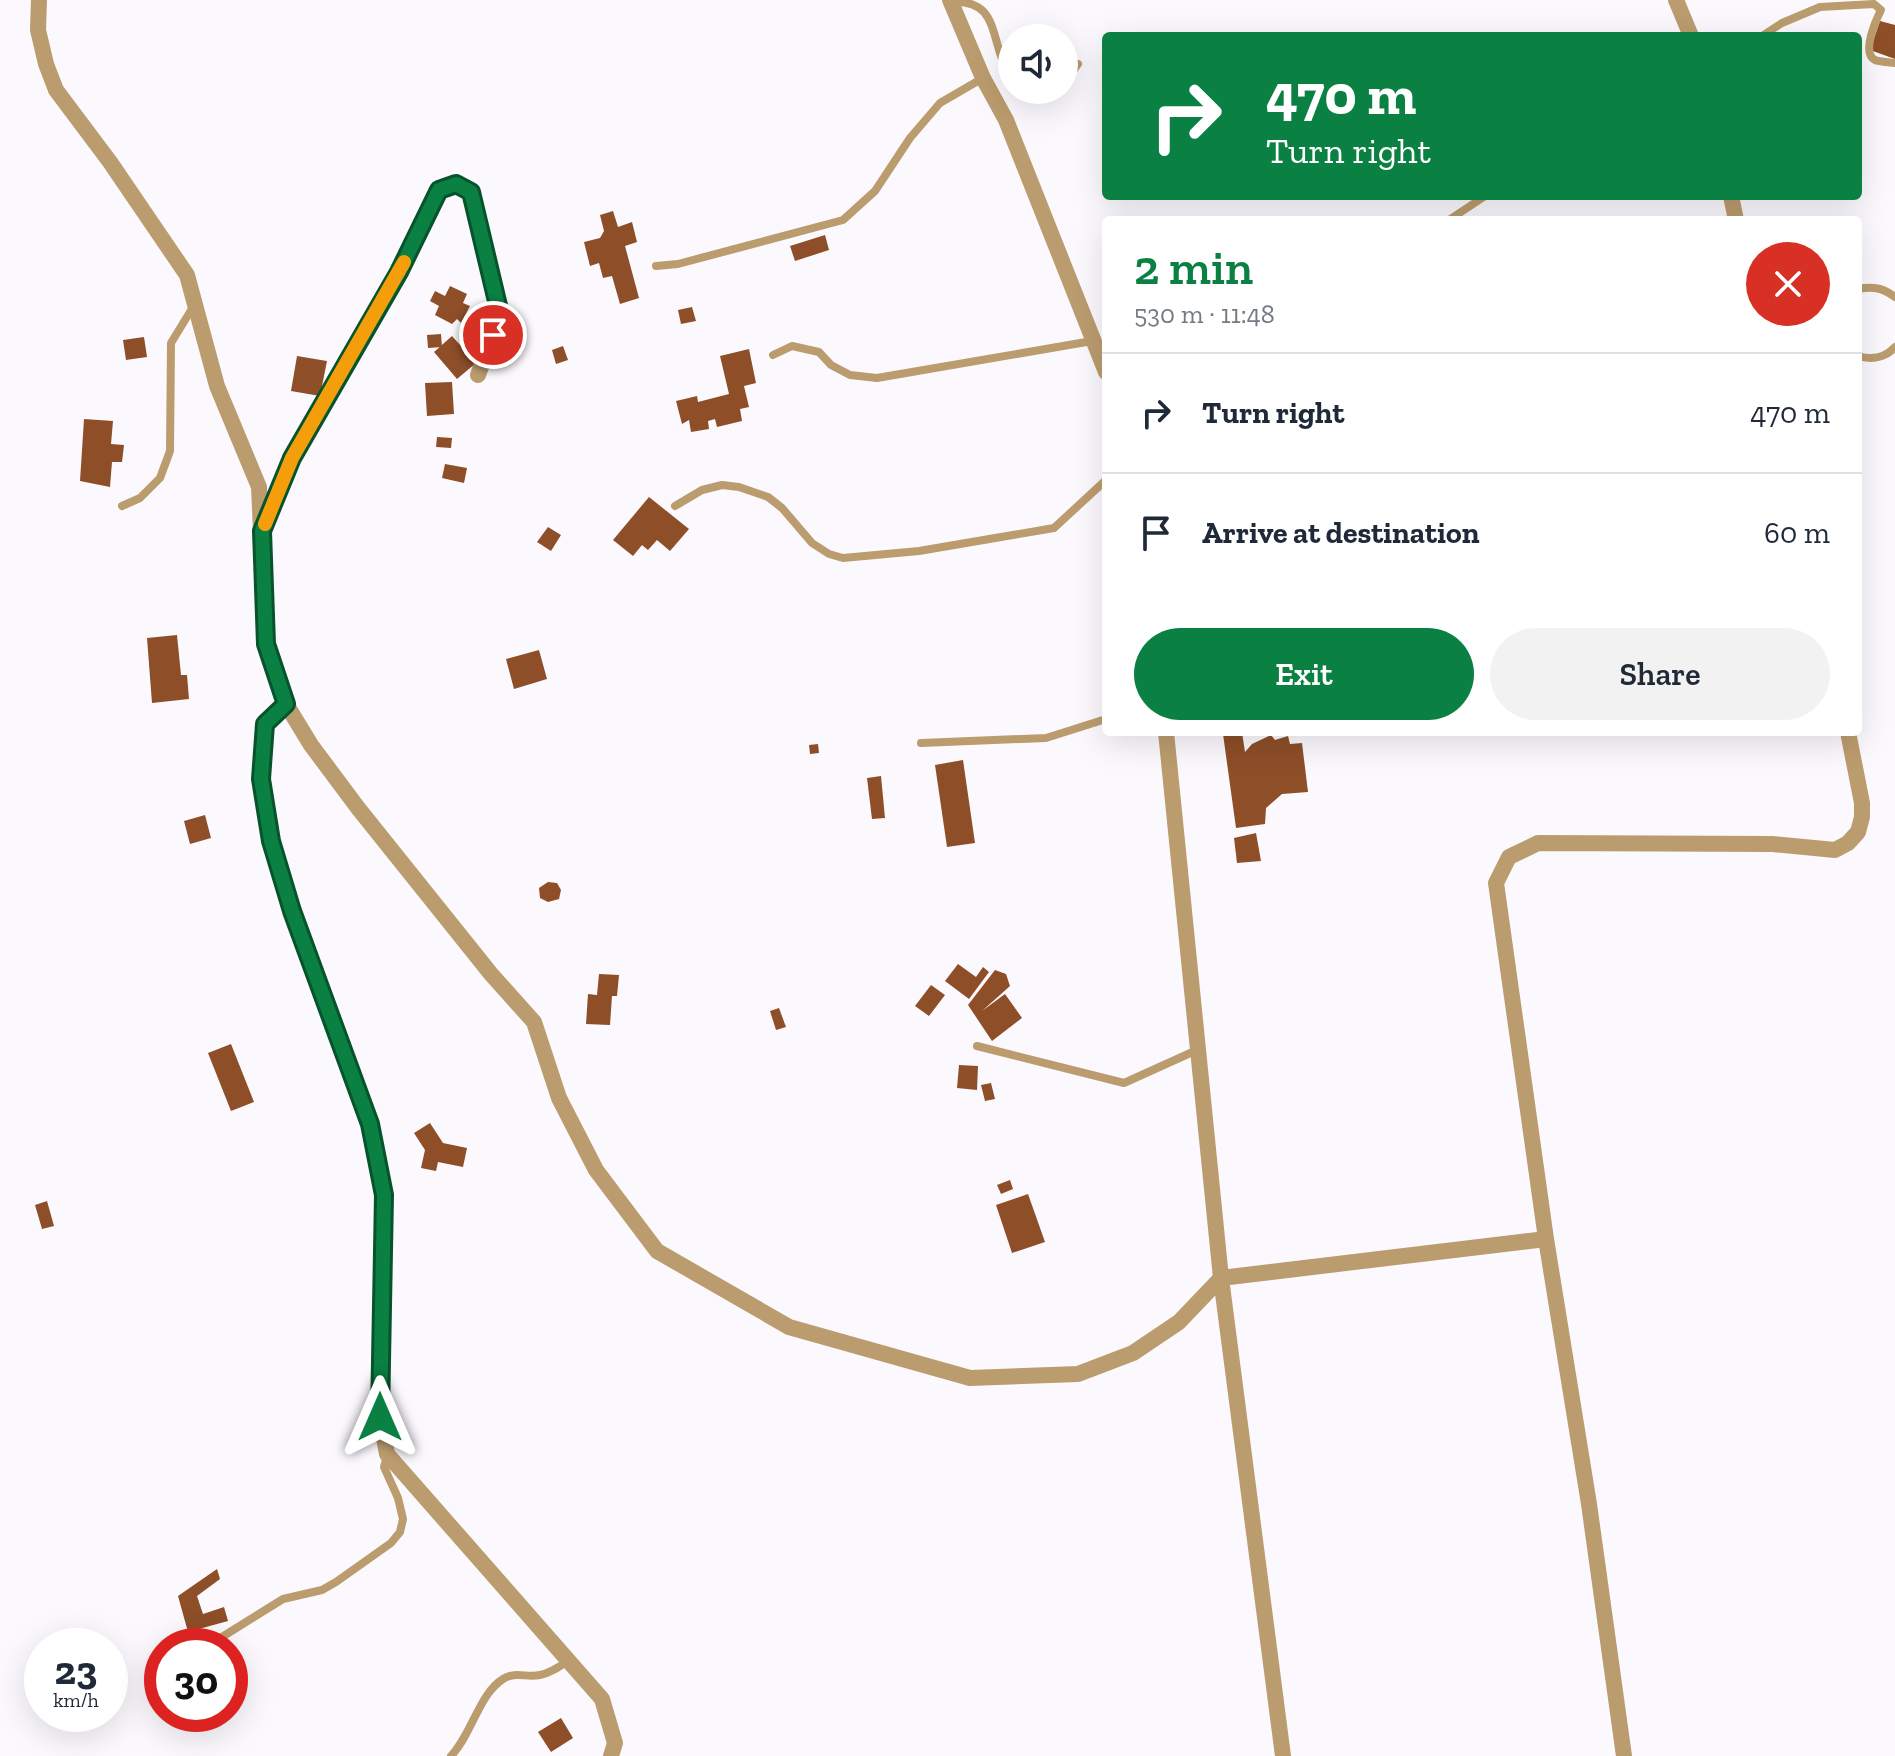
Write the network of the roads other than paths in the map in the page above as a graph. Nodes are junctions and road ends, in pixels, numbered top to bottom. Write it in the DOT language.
graph roads {
  1 [pos="39,0"];
  2 [pos="1676,0"];
  3 [pos="951,1"];
  4 [pos="1689,32"];
  5 [pos="1768,32"];
  6 [pos="998,42"];
  7 [pos="1895,63"];
  8 [pos="983,78"];
  9 [pos="1479,200"];
  10 [pos="1455,216"];
  11 [pos="656,266"];
  12 [pos="1862,288"];
  13 [pos="1895,297"];
  14 [pos="195,304"];
  15 [pos="1092,341"];
  16 [pos="1895,347"];
  17 [pos="773,355"];
  18 [pos="1862,356"];
  19 [pos="1102,363"];
  20 [pos="478,375"];
  21 [pos="1102,484"];
  22 [pos="122,506"];
  23 [pos="675,506"];
  24 [pos="262,531"];
  25 [pos="286,704"];
  26 [pos="1102,720"];
  27 [pos="1166,736"];
  28 [pos="1849,736"];
  29 [pos="921,743"];
  30 [pos="977,1046"];
  31 [pos="1197,1050"];
  32 [pos="1546,1239"];
  33 [pos="1221,1278"];
  34 [pos="387,1454"];
  35 [pos="236,1628"];
  36 [pos="568,1661"];
  37 [pos="451,1756"];
  38 [pos="611,1756"];
  39 [pos="1283,1756"];
  40 [pos="1624,1756"];
  1 -- 14 [label="street"];
  2 -- 4 [label="street"];
  3 -- 6 [label="lane"];
  3 -- 8 [label="street"];
  5 -- 7 [label="lane"];
  8 -- 11 [label="lane"];
  8 -- 15 [label="street"];
  9 -- 10 [label="lane"];
  12 -- 13 [label="lane"];
  14 -- 22 [label="lane"];
  14 -- 24 [label="street"];
  15 -- 17 [label="lane"];
  15 -- 19 [label="street"];
  16 -- 18 [label="lane"];
  20 -- 24 [label="street"];
  21 -- 23 [label="lane"];
  24 -- 25 [label="street"];
  25 -- 33 [label="street"];
  25 -- 34 [label="street"];
  26 -- 29 [label="lane"];
  27 -- 31 [label="street"];
  28 -- 32 [label="street"];
  30 -- 31 [label="lane"];
  31 -- 33 [label="street"];
  32 -- 33 [label="street"];
  32 -- 40 [label="street"];
  33 -- 39 [label="street"];
  34 -- 35 [label="lane"];
  34 -- 36 [label="street"];
  36 -- 37 [label="lane"];
  36 -- 38 [label="street"];
}
